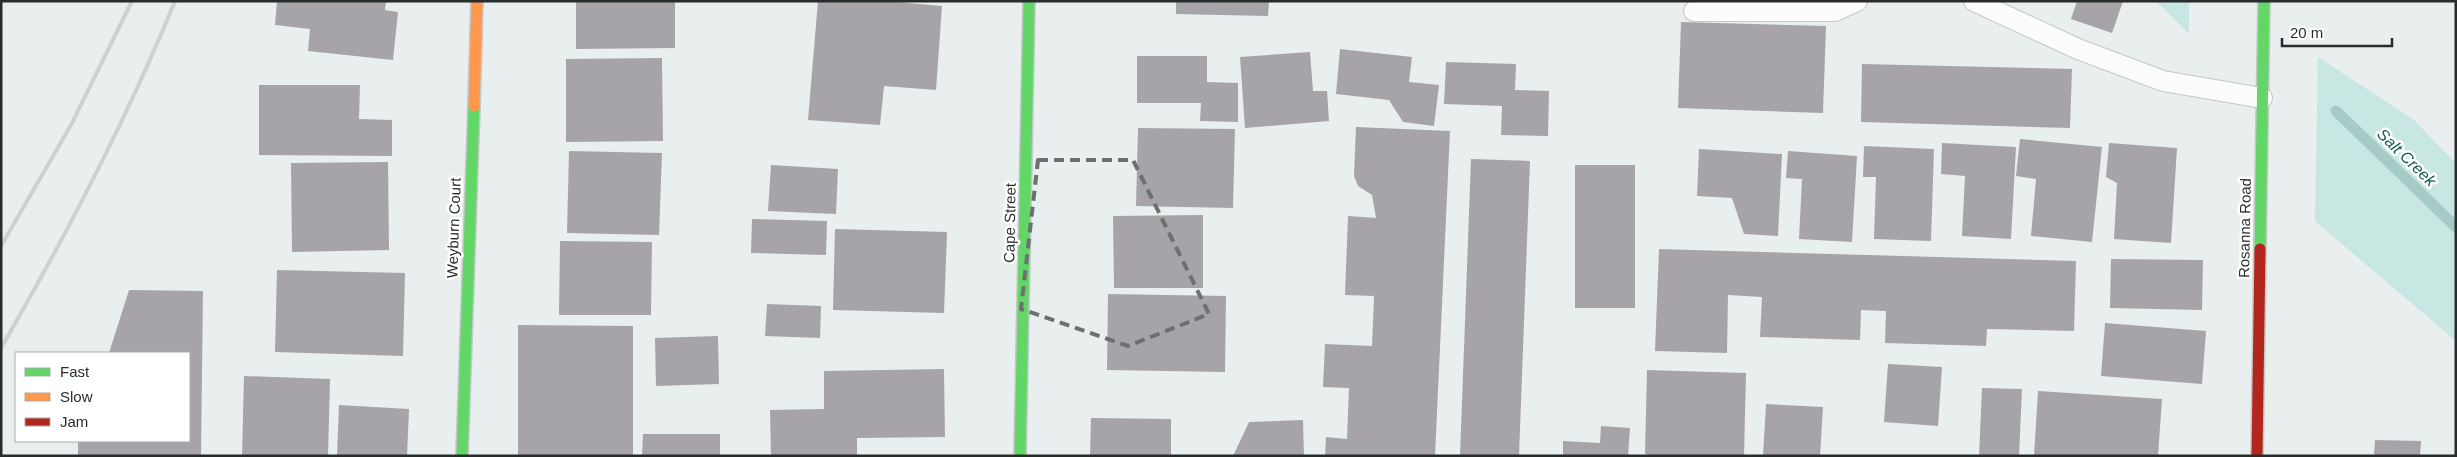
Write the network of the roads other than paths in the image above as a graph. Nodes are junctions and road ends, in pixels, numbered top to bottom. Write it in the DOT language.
graph roads {
  1 [pos="477,1"];
  2 [pos="1029,1"];
  3 [pos="1857,1"];
  4 [pos="1974,1"];
  5 [pos="2264,1"];
  6 [pos="1694,12"];
  7 [pos="2262,98"];
  8 [pos="1021,452"];
  9 [pos="462,456"];
  10 [pos="2257,456"];
  1 -- 9 [label="main road, Weyburn Court"];
  2 -- 8 [label="main road, Cape Street"];
  3 -- 6 [label="lane"];
  4 -- 7 [label="lane"];
  5 -- 7 [label="main road, Rosanna Road"];
  7 -- 10 [label="main road, Rosanna Road"];
}
